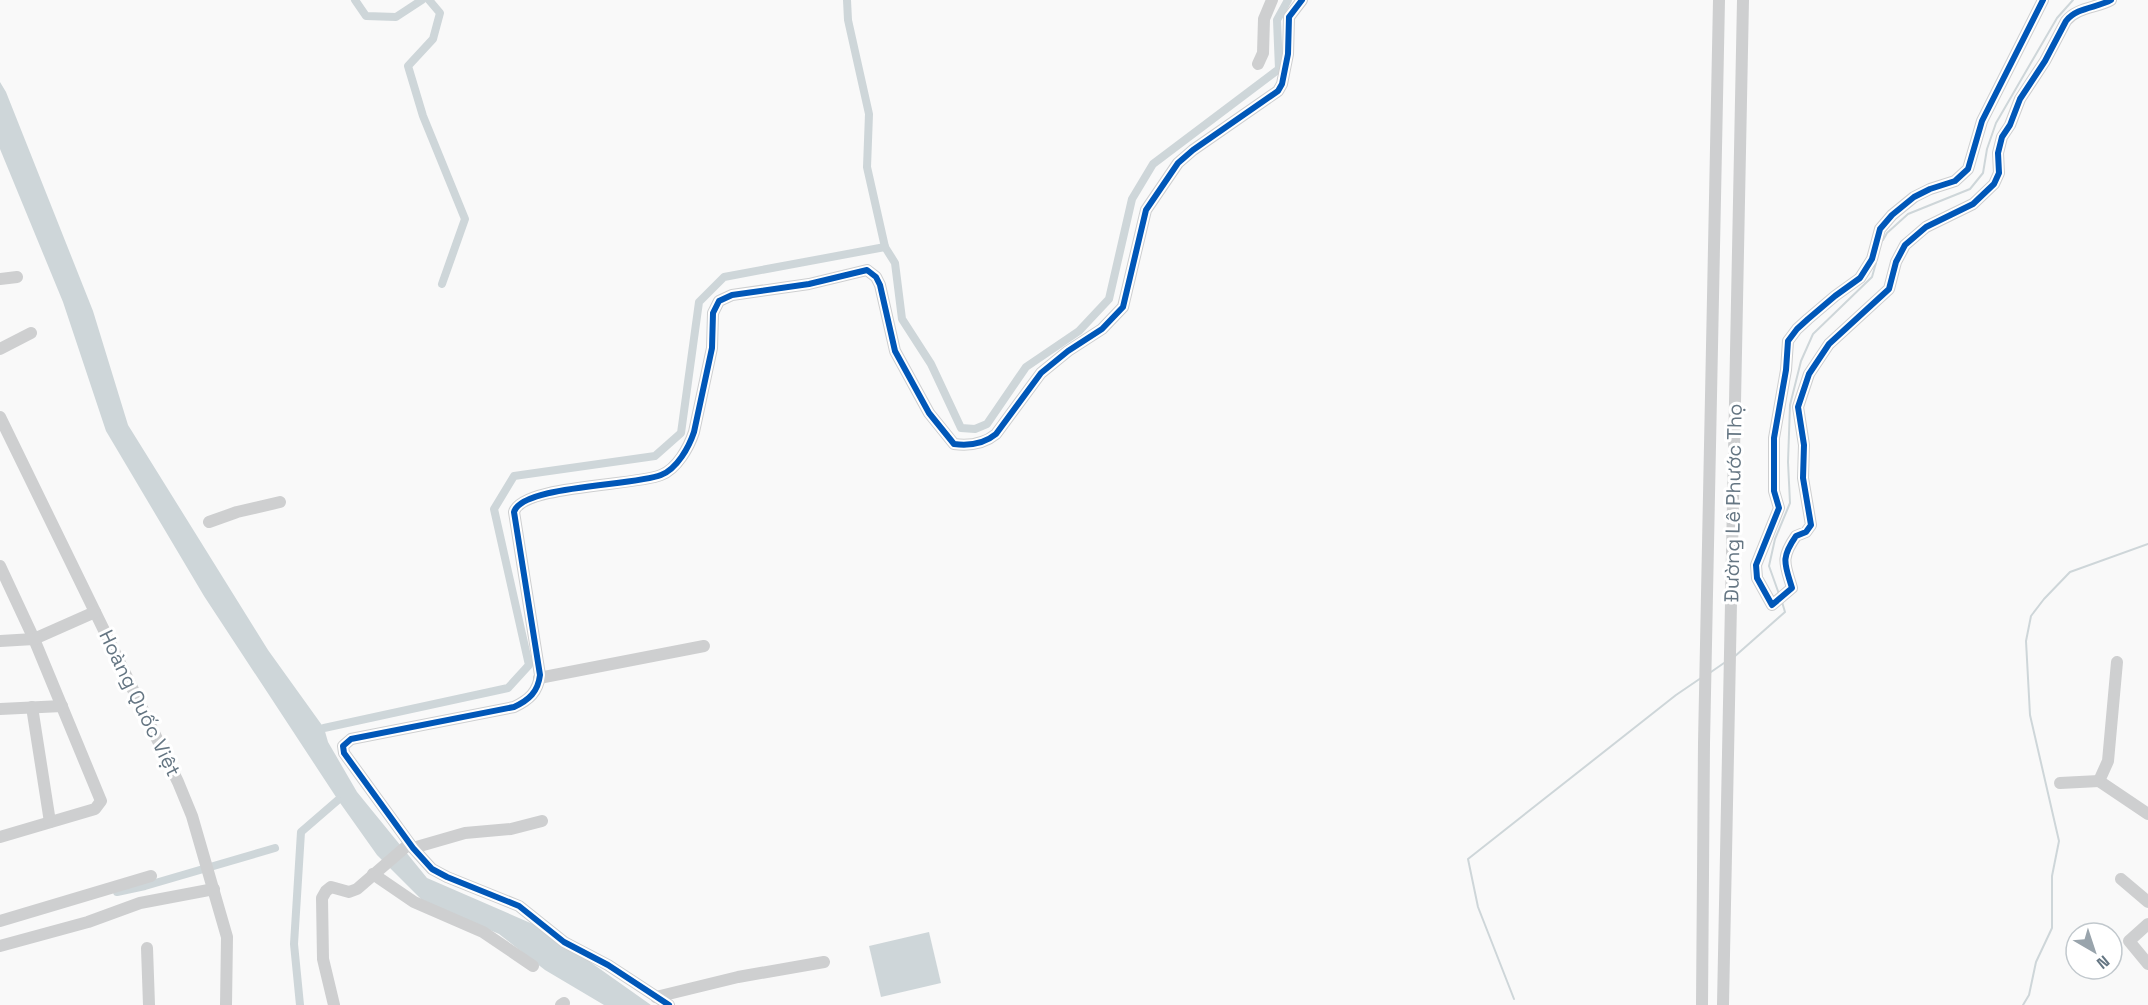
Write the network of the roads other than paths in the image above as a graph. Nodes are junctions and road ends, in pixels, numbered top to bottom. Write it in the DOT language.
graph roads {
  1 [pos="1272,0"];
  2 [pos="1302,0"];
  3 [pos="1719,0"];
  4 [pos="1743,0"];
  5 [pos="2043,0"];
  6 [pos="2111,0"];
  7 [pos="1258,64"];
  8 [pos="17,277"];
  9 [pos="0,279"];
  10 [pos="31,333"];
  11 [pos="0,349"];
  12 [pos="0,417"];
  13 [pos="280,502"];
  14 [pos="209,522"];
  15 [pos="1708,541"];
  16 [pos="1731,541"];
  17 [pos="1,571"];
  18 [pos="95,612"];
  19 [pos="34,639"];
  20 [pos="0,640"];
  21 [pos="704,646"];
  22 [pos="2117,662"];
  23 [pos="539,678"];
  24 [pos="62,706"];
  25 [pos="32,707"];
  26 [pos="0,709"];
  27 [pos="2099,781"];
  28 [pos="2060,783"];
  29 [pos="2148,814"];
  30 [pos="542,821"];
  31 [pos="50,822"];
  32 [pos="0,837"];
  33 [pos="409,846"];
  34 [pos="375,872"];
  35 [pos="151,876"];
  36 [pos="2121,879"];
  37 [pos="213,886"];
  38 [pos="2148,902"];
  39 [pos="0,921"];
  40 [pos="2148,924"];
  41 [pos="0,946"];
  42 [pos="147,948"];
  43 [pos="824,962"];
  44 [pos="2148,964"];
  45 [pos="533,966"];
  46 [pos="656,997"];
  47 [pos="149,1005"];
  48 [pos="226,1005"];
  49 [pos="334,1005"];
  50 [pos="669,1005"];
  51 [pos="1702,1005"];
  52 [pos="1723,1005"];
  1 -- 7 [label="street"];
  2 -- 23 [label="street"];
  3 -- 15 [label="street, Đường Lê Phước Thọ"];
  4 -- 16 [label="street, Đường Lê Phước Thọ"];
  5 -- 6 [label="street"];
  8 -- 9 [label="street"];
  10 -- 11 [label="street"];
  12 -- 18 [label="street, Hoàng Quốc Việt"];
  13 -- 14 [label="street"];
  15 -- 16 [label="street"];
  15 -- 51 [label="street, Đường Lê Phước Thọ"];
  16 -- 52 [label="street, Đường Lê Phước Thọ"];
  17 -- 19 [label="street"];
  18 -- 19 [label="street"];
  18 -- 37 [label="street, Hoàng Quốc Việt"];
  19 -- 20 [label="street"];
  19 -- 24 [label="street"];
  21 -- 23 [label="street"];
  22 -- 27 [label="street"];
  23 -- 33 [label="street"];
  24 -- 25 [label="street"];
  24 -- 31 [label="street"];
  25 -- 26 [label="street"];
  25 -- 31 [label="street"];
  27 -- 28 [label="street"];
  27 -- 29 [label="street"];
  30 -- 33 [label="street"];
  31 -- 32 [label="street"];
  33 -- 34 [label="street"];
  33 -- 46 [label="street"];
  34 -- 45 [label="street"];
  34 -- 49 [label="street"];
  35 -- 39 [label="street"];
  36 -- 38 [label="street"];
  37 -- 41 [label="street"];
  37 -- 48 [label="street, Hoàng Quốc Việt"];
  40 -- 44 [label="street"];
  42 -- 47 [label="street"];
  43 -- 46 [label="street"];
  46 -- 50 [label="street"];
}
